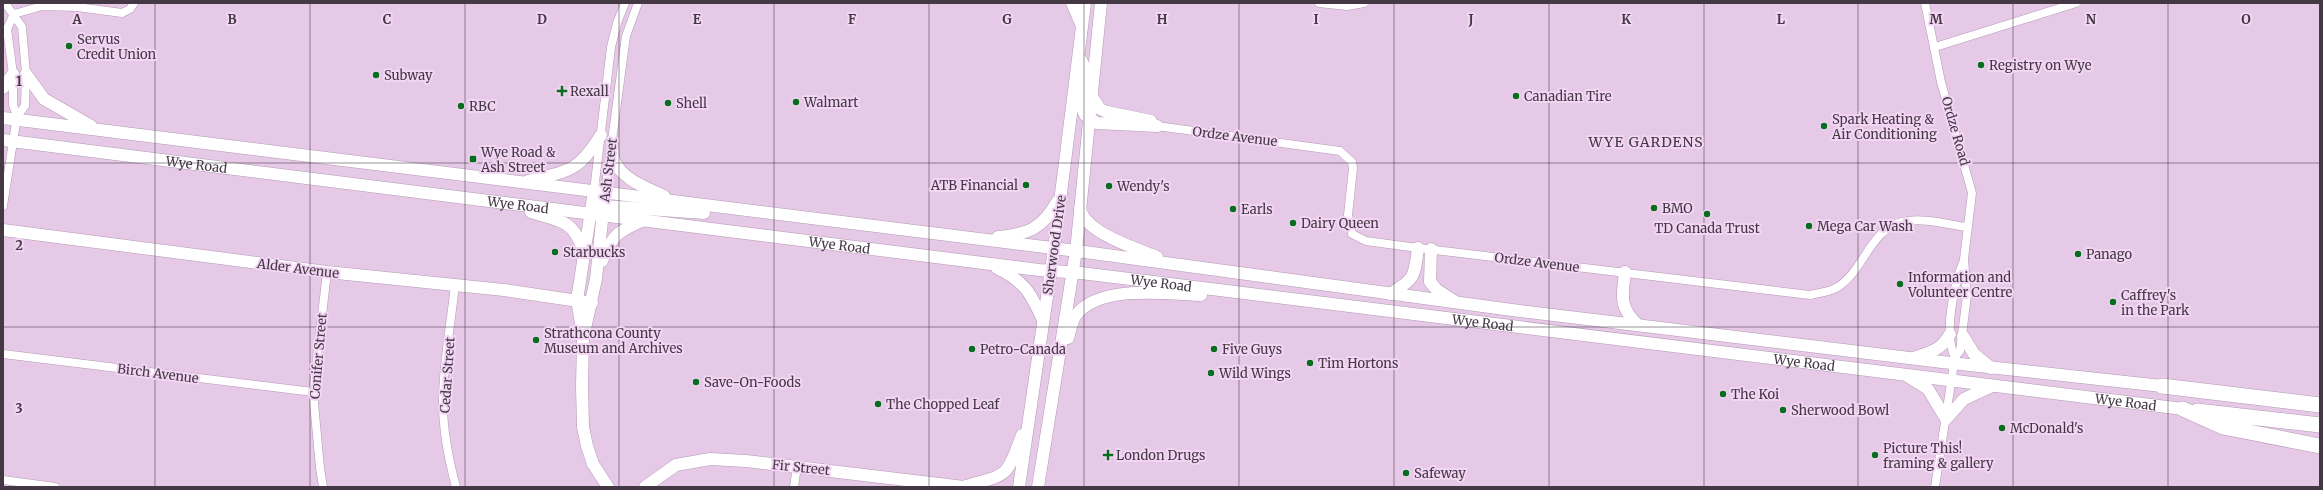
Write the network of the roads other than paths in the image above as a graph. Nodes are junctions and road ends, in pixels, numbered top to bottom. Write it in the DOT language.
graph roads {
  1 [pos="5,3"];
  2 [pos="124,3"];
  3 [pos="134,3"];
  4 [pos="625,3"];
  5 [pos="638,3"];
  6 [pos="1072,3"];
  7 [pos="1085,3"];
  8 [pos="1101,3"];
  9 [pos="1319,3"];
  10 [pos="1364,3"];
  11 [pos="1925,3"];
  12 [pos="2076,3"];
  13 [pos="122,12"];
  14 [pos="14,14"];
  15 [pos="1082,26"];
  16 [pos="1934,47"];
  17 [pos="1078,56"];
  18 [pos="13,74"];
  19 [pos="26,74"];
  20 [pos="3,88"];
  21 [pos="1091,96"];
  22 [pos="3,118"];
  23 [pos="17,118"];
  24 [pos="1088,118"];
  25 [pos="1157,126"];
  26 [pos="100,131"];
  27 [pos="601,135"];
  28 [pos="7,141"];
  29 [pos="612,141"];
  30 [pos="522,183"];
  31 [pos="599,192"];
  32 [pos="1060,195"];
  33 [pos="674,201"];
  34 [pos="505,203"];
  35 [pos="3,206"];
  36 [pos="1080,208"];
  37 [pos="745,209"];
  38 [pos="603,211"];
  39 [pos="590,214"];
  40 [pos="646,219"];
  41 [pos="1966,227"];
  42 [pos="3,230"];
  43 [pos="980,239"];
  44 [pos="1418,248"];
  45 [pos="1054,249"];
  46 [pos="1432,249"];
  47 [pos="1076,251"];
  48 [pos="584,254"];
  49 [pos="1964,259"];
  50 [pos="987,263"];
  51 [pos="1172,263"];
  52 [pos="1050,271"];
  53 [pos="327,272"];
  54 [pos="1072,272"];
  55 [pos="1625,272"];
  56 [pos="596,279"];
  57 [pos="455,285"];
  58 [pos="1390,294"];
  59 [pos="1260,295"];
  60 [pos="577,300"];
  61 [pos="1456,302"];
  62 [pos="592,303"];
  63 [pos="1044,320"];
  64 [pos="1638,325"];
  65 [pos="1950,334"];
  66 [pos="1963,336"];
  67 [pos="583,338"];
  68 [pos="3,354"];
  69 [pos="1911,358"];
  70 [pos="1954,360"];
  71 [pos="1991,368"];
  72 [pos="1905,374"];
  73 [pos="1951,380"];
  74 [pos="1994,385"];
  75 [pos="2162,386"];
  76 [pos="313,392"];
  77 [pos="2320,405"];
  78 [pos="1050,407"];
  79 [pos="2183,409"];
  80 [pos="1029,416"];
  81 [pos="1946,419"];
  82 [pos="2320,425"];
  83 [pos="2320,446"];
  84 [pos="797,466"];
  85 [pos="3,480"];
  86 [pos="55,487"];
  87 [pos="323,487"];
  88 [pos="456,487"];
  89 [pos="608,487"];
  90 [pos="645,487"];
  91 [pos="794,487"];
  92 [pos="963,487"];
  93 [pos="1019,487"];
  94 [pos="1038,487"];
  95 [pos="1935,487"];
  1 -- 14 [label="street"];
  2 -- 13 [label="street"];
  3 -- 13 [label="street"];
  4 -- 27 [label="street, Ash Street"];
  5 -- 29 [label="street, Ash Street"];
  6 -- 15 [label="main road"];
  7 -- 15 [label="main road, Sherwood Drive"];
  8 -- 21 [label="main road, Sherwood Drive"];
  9 -- 10 [label="street"];
  11 -- 16 [label="street, Ordze Road"];
  12 -- 16 [label="street"];
  13 -- 14 [label="street"];
  14 -- 18 [label="street"];
  14 -- 19 [label="street"];
  15 -- 17 [label="main road, Sherwood Drive"];
  16 -- 41 [label="street, Ordze Road"];
  17 -- 24 [label="main road"];
  17 -- 32 [label="main road, Sherwood Drive"];
  18 -- 20 [label="main road"];
  18 -- 23 [label="street"];
  19 -- 23 [label="street"];
  19 -- 26 [label="main road"];
  21 -- 24 [label="main road, Sherwood Drive"];
  21 -- 25 [label="main road"];
  22 -- 23 [label="main road, Wye Road"];
  23 -- 26 [label="main road, Wye Road"];
  23 -- 28 [label="street"];
  24 -- 25 [label="main road"];
  24 -- 36 [label="main road, Sherwood Drive"];
  25 -- 44 [label="street, Ordze Avenue"];
  26 -- 30 [label="main road, Wye Road"];
  27 -- 30 [label="main road"];
  27 -- 31 [label="street, Ash Street"];
  28 -- 34 [label="main road, Wye Road"];
  28 -- 35 [label="street"];
  29 -- 31 [label="street, Ash Street"];
  29 -- 33 [label="main road"];
  30 -- 31 [label="main road, Wye Road"];
  31 -- 33 [label="main road, Wye Road"];
  31 -- 38 [label="main road, Ash Street"];
  31 -- 39 [label="main road, Ash Street"];
  32 -- 43 [label="main road"];
  32 -- 45 [label="main road, Sherwood Drive"];
  33 -- 37 [label="main road, Wye Road"];
  34 -- 39 [label="main road, Wye Road"];
  34 -- 48 [label="main road"];
  36 -- 47 [label="main road, Sherwood Drive"];
  36 -- 51 [label="main road"];
  37 -- 38 [label="main road"];
  37 -- 43 [label="main road, Wye Road"];
  38 -- 39 [label="main road, Wye Road"];
  38 -- 40 [label="main road, Wye Road"];
  38 -- 56 [label="main road, Ash Street"];
  39 -- 48 [label="main road, Ash Street"];
  40 -- 50 [label="main road, Wye Road"];
  40 -- 56 [label="main road"];
  41 -- 49 [label="street, Ordze Road"];
  41 -- 55 [label="street, Ordze Avenue"];
  42 -- 53 [label="main road, Alder Avenue"];
  43 -- 45 [label="main road, Wye Road"];
  44 -- 46 [label="street, Ordze Avenue"];
  44 -- 58 [label="main road"];
  45 -- 47 [label="main road, Wye Road"];
  45 -- 52 [label="main road, Sherwood Drive"];
  46 -- 55 [label="street, Ordze Avenue"];
  46 -- 61 [label="main road"];
  47 -- 51 [label="main road, Wye Road"];
  47 -- 54 [label="main road, Sherwood Drive"];
  48 -- 60 [label="main road, Ash Street"];
  49 -- 65 [label="street, Ordze Road"];
  49 -- 66 [label="street, Ordze Road"];
  50 -- 52 [label="main road, Wye Road"];
  50 -- 63 [label="main road"];
  51 -- 58 [label="main road, Wye Road"];
  52 -- 54 [label="main road, Wye Road"];
  52 -- 63 [label="main road, Sherwood Drive"];
  53 -- 57 [label="main road, Alder Avenue"];
  53 -- 76 [label="street, Conifer Street"];
  54 -- 59 [label="main road, Wye Road"];
  54 -- 78 [label="main road, Sherwood Drive"];
  55 -- 64 [label="main road"];
  56 -- 62 [label="main road, Ash Street"];
  57 -- 60 [label="main road, Alder Avenue"];
  57 -- 88 [label="street, Cedar Street"];
  58 -- 61 [label="main road, Wye Road"];
  59 -- 72 [label="main road, Wye Road"];
  59 -- 78 [label="main road"];
  60 -- 62 [label="main road, Alder Avenue"];
  60 -- 67 [label="main road, Ash Street"];
  61 -- 64 [label="main road, Wye Road"];
  62 -- 67 [label="main road, Ash Street"];
  63 -- 80 [label="main road, Sherwood Drive"];
  64 -- 69 [label="main road, Wye Road"];
  65 -- 69 [label="main road"];
  65 -- 70 [label="street, Ordze Road"];
  66 -- 70 [label="street, Ordze Road"];
  66 -- 71 [label="main road"];
  67 -- 89 [label="main road, Ash Street"];
  68 -- 76 [label="street, Birch Avenue"];
  69 -- 70 [label="main road, Wye Road"];
  70 -- 71 [label="main road, Wye Road"];
  70 -- 73 [label="street, Ordze Road"];
  71 -- 75 [label="main road, Wye Road"];
  72 -- 73 [label="main road, Wye Road"];
  72 -- 81 [label="main road"];
  73 -- 74 [label="main road, Wye Road"];
  73 -- 81 [label="street, Ordze Road"];
  74 -- 79 [label="main road, Wye Road"];
  74 -- 81 [label="main road"];
  75 -- 77 [label="highway, Wye Road"];
  76 -- 87 [label="street, Conifer Street"];
  78 -- 94 [label="main road, Sherwood Drive"];
  79 -- 82 [label="highway, Wye Road"];
  79 -- 83 [label="highway"];
  80 -- 92 [label="main road"];
  80 -- 93 [label="main road, Sherwood Drive"];
  81 -- 95 [label="street, Ordze Road"];
  84 -- 90 [label="main road, Fir Street"];
  84 -- 91 [label="street"];
  84 -- 92 [label="main road, Fir Street"];
  85 -- 86 [label="street"];
}
